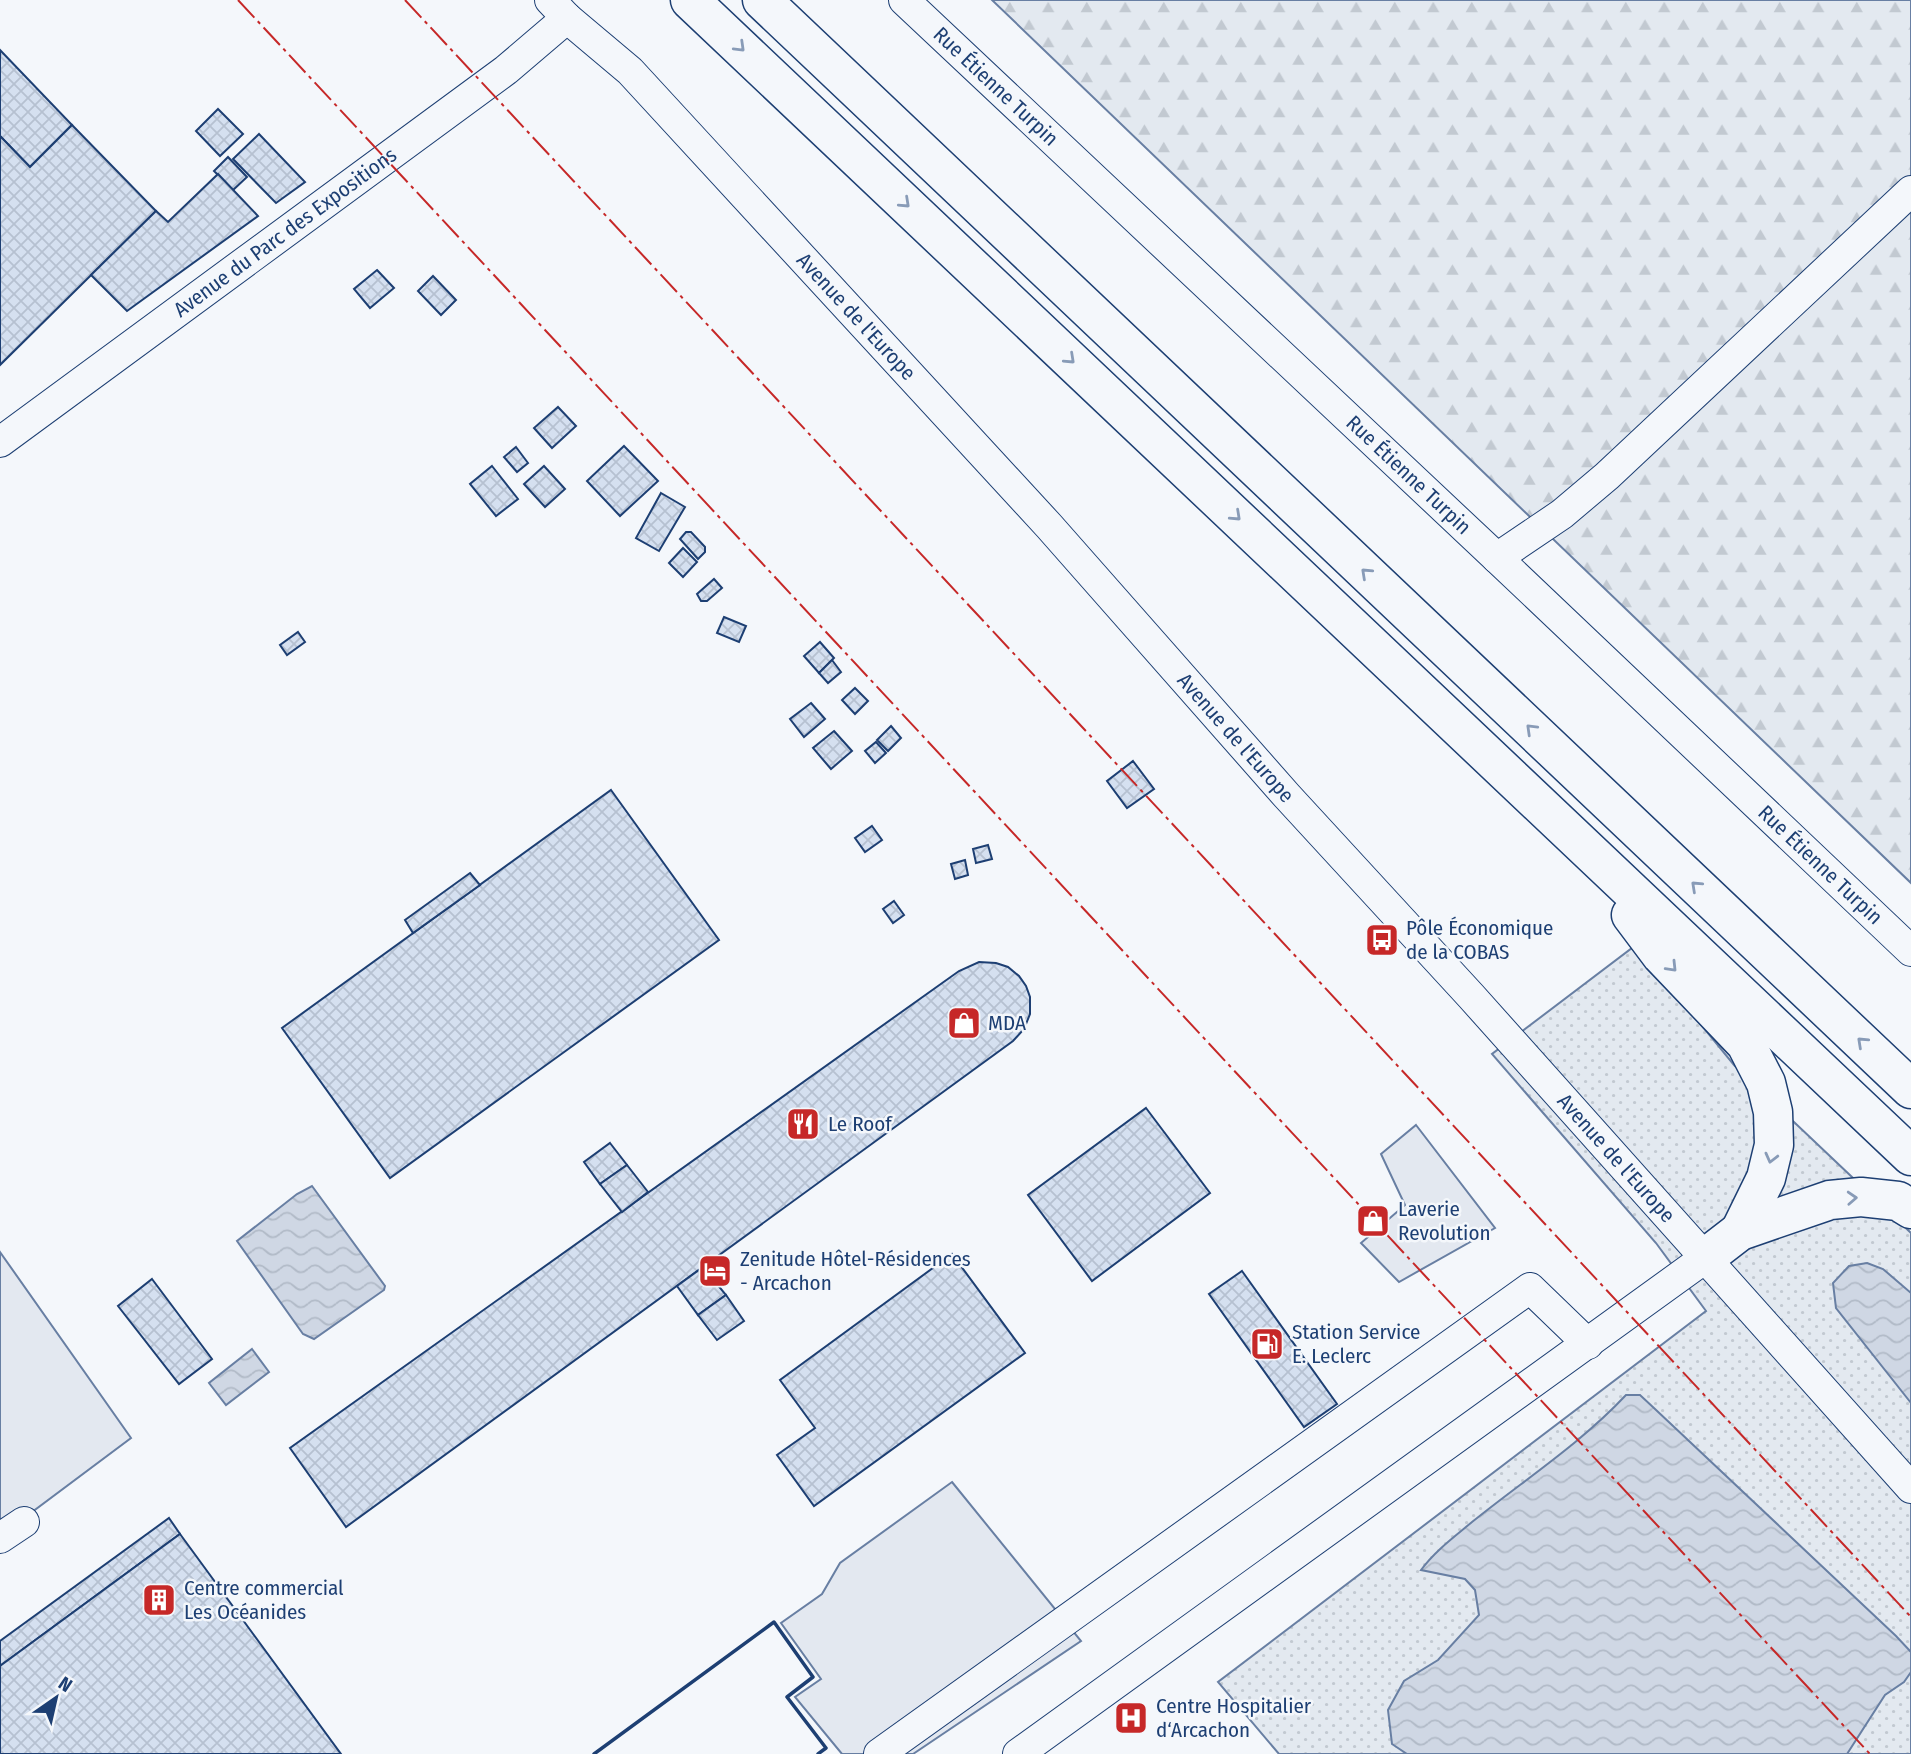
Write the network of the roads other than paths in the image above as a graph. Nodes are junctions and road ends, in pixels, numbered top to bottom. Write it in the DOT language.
graph roads {
  1 [pos="690,0"];
  2 [pos="762,0"];
  3 [pos="904,0"];
  4 [pos="559,9"];
  5 [pos="1911,191"];
  6 [pos="0,442"];
  7 [pos="1497,558"];
  8 [pos="1572,834"];
  9 [pos="1911,951"];
  10 [pos="1911,1089"];
  11 [pos="1911,1156"];
  12 [pos="1911,1209"];
  13 [pos="1740,1231"];
  14 [pos="1705,1258"];
  15 [pos="1588,1344"];
  16 [pos="1911,1488"];
  17 [pos="879,1754"];
  18 [pos="1018,1754"];
  1 -- 8 [label="highway, one-way"];
  10 -- 2 [label="highway, one-way"];
  3 -- 7 [label="street, Rue Étienne Turpin"];
  4 -- 6 [label="street, Avenue du Parc des Expositions"];
  4 -- 14 [label="street, Avenue de l'Europe"];
  5 -- 7 [label="street"];
  7 -- 9 [label="street, Rue Étienne Turpin"];
  8 -- 11 [label="highway"];
  8 -- 13 [label="highway, one-way"];
  13 -- 12 [label="highway, one-way"];
  13 -- 14 [label="highway"];
  14 -- 15 [label="street"];
  14 -- 16 [label="street, Avenue de l'Europe"];
  15 -- 17 [label="street"];
  15 -- 18 [label="street"];
}
